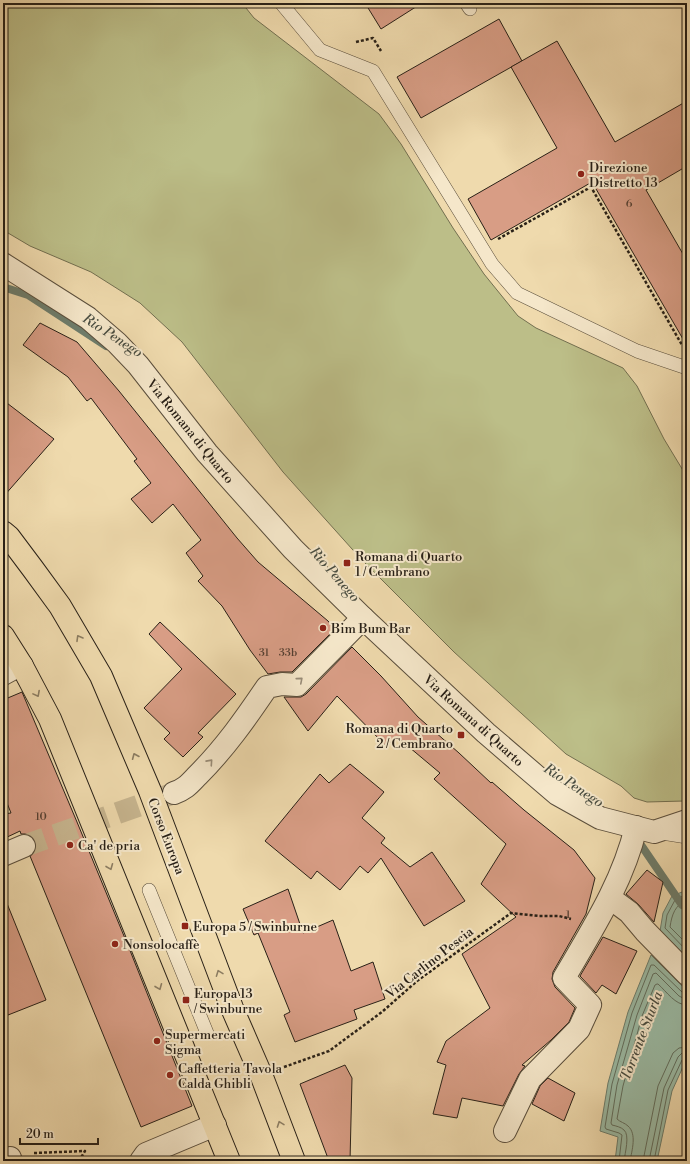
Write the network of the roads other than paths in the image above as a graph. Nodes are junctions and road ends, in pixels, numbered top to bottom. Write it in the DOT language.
graph roads {
  1 [pos="281,3"];
  2 [pos="3,264"];
  3 [pos="687,368"];
  4 [pos="3,532"];
  5 [pos="363,618"];
  6 [pos="3,636"];
  7 [pos="12,670"];
  8 [pos="178,791"];
  9 [pos="687,822"];
  10 [pos="641,835"];
  11 [pos="687,837"];
  12 [pos="24,846"];
  13 [pos="3,855"];
  14 [pos="149,890"];
  15 [pos="610,898"];
  16 [pos="687,974"];
  17 [pos="207,1033"];
  18 [pos="215,1125"];
  19 [pos="505,1131"];
  20 [pos="141,1161"];
  21 [pos="229,1161"];
  22 [pos="294,1161"];
  1 -- 3 [label="lane"];
  2 -- 5 [label="street, Via Romana di Quarto"];
  22 -- 4 [label="main road, Corso Europa, one-way"];
  8 -- 5 [label="street, one-way"];
  5 -- 10 [label="street, Via Romana di Quarto"];
  6 -- 7 [label="main road"];
  7 -- 18 [label="main road, one-way"];
  9 -- 10 [label="street"];
  10 -- 11 [label="lane"];
  10 -- 15 [label="street"];
  12 -- 13 [label="street"];
  14 -- 17 [label="lane"];
  15 -- 16 [label="street"];
  15 -- 19 [label="street"];
  18 -- 20 [label="street"];
  18 -- 21 [label="main road"];
}
